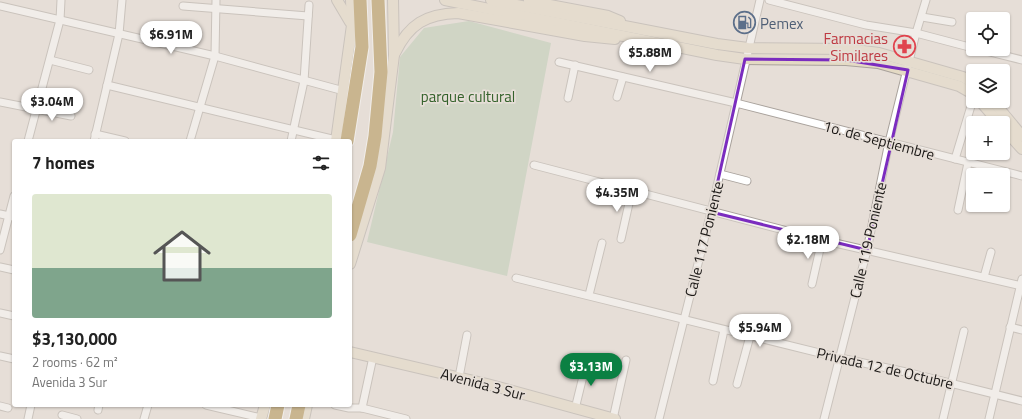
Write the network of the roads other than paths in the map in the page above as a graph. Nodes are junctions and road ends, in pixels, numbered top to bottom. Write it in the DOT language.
graph roads {
  1 [pos="61,0"];
  2 [pos="122,0"];
  3 [pos="216,0"];
  4 [pos="337,0"];
  5 [pos="350,0"];
  6 [pos="360,0"];
  7 [pos="378,0"];
  8 [pos="393,0"];
  9 [pos="445,0"];
  10 [pos="491,0"];
  11 [pos="524,0"];
  12 [pos="760,0"];
  13 [pos="769,0"];
  14 [pos="926,0"];
  15 [pos="308,5"];
  16 [pos="0,6"];
  17 [pos="183,6"];
  18 [pos="216,10"];
  19 [pos="308,16"];
  20 [pos="922,17"];
  21 [pos="60,20"];
  22 [pos="574,21"];
  23 [pos="952,22"];
  24 [pos="352,25"];
  25 [pos="645,30"];
  26 [pos="916,33"];
  27 [pos="119,34"];
  28 [pos="638,39"];
  29 [pos="966,46"];
  30 [pos="748,48"];
  31 [pos="394,55"];
  32 [pos="215,56"];
  33 [pos="1006,56"];
  34 [pos="745,59"];
  35 [pos="50,60"];
  36 [pos="1022,60"];
  37 [pos="558,62"];
  38 [pos="575,65"];
  39 [pos="909,66"];
  40 [pos="89,70"];
  41 [pos="623,76"];
  42 [pos="966,79"];
  43 [pos="304,81"];
  44 [pos="107,86"];
  45 [pos="966,90"];
  46 [pos="344,91"];
  47 [pos="617,97"];
  48 [pos="568,98"];
  49 [pos="0,102"];
  50 [pos="736,103"];
  51 [pos="199,107"];
  52 [pos="970,108"];
  53 [pos="986,108"];
  54 [pos="999,108"];
  55 [pos="36,109"];
  56 [pos="71,116"];
  57 [pos="993,116"];
  58 [pos="294,131"];
  59 [pos="1010,136"];
  60 [pos="1022,136"];
  61 [pos="95,138"];
  62 [pos="28,139"];
  63 [pos="105,139"];
  64 [pos="191,139"];
  65 [pos="292,139"];
  66 [pos="331,139"];
  67 [pos="340,139"];
  68 [pos="340,139"];
  69 [pos="889,142"];
  70 [pos="1022,149"];
  71 [pos="954,159"];
  72 [pos="968,163"];
  73 [pos="534,165"];
  74 [pos="720,174"];
  75 [pos="1022,176"];
  76 [pos="747,181"];
  77 [pos="632,190"];
  78 [pos="958,210"];
  79 [pos="711,212"];
  80 [pos="0,214"];
  81 [pos="11,217"];
  82 [pos="352,227"];
  83 [pos="621,239"];
  84 [pos="822,240"];
  85 [pos="602,243"];
  86 [pos="0,250"];
  87 [pos="867,250"];
  88 [pos="991,252"];
  89 [pos="352,258"];
  90 [pos="0,267"];
  91 [pos="12,270"];
  92 [pos="984,277"];
  93 [pos="516,278"];
  94 [pos="1021,283"];
  95 [pos="812,284"];
  96 [pos="589,295"];
  97 [pos="0,313"];
  98 [pos="12,316"];
  99 [pos="684,319"];
  100 [pos="1010,327"];
  101 [pos="724,330"];
  102 [pos="1022,330"];
  103 [pos="964,331"];
  104 [pos="467,335"];
  105 [pos="750,336"];
  106 [pos="352,352"];
  107 [pos="0,356"];
  108 [pos="373,357"];
  109 [pos="840,358"];
  110 [pos="12,359"];
  111 [pos="587,360"];
  112 [pos="626,360"];
  113 [pos="459,377"];
  114 [pos="713,381"];
  115 [pos="737,384"];
  116 [pos="952,384"];
  117 [pos="996,394"];
  118 [pos="1022,401"];
  119 [pos="0,406"];
  120 [pos="31,407"];
  121 [pos="147,407"];
  122 [pos="214,407"];
  123 [pos="264,407"];
  124 [pos="278,407"];
  125 [pos="299,407"];
  126 [pos="307,407"];
  127 [pos="344,407"];
  128 [pos="8,408"];
  129 [pos="362,408"];
  130 [pos="575,409"];
  131 [pos="62,415"];
  132 [pos="590,416"];
  133 [pos="261,418"];
  134 [pos="28,419"];
  135 [pos="77,419"];
  136 [pos="144,419"];
  137 [pos="275,419"];
  138 [pos="296,419"];
  139 [pos="304,419"];
  140 [pos="406,419"];
  141 [pos="614,419"];
  142 [pos="659,419"];
  143 [pos="824,419"];
  144 [pos="943,419"];
  145 [pos="989,419"];
  1 -- 21 [label="street"];
  2 -- 27 [label="street"];
  3 -- 18 [label="street"];
  4 -- 24 [label="main road"];
  5 -- 24 [label="main road"];
  6 -- 67 [label="highway"];
  7 -- 82 [label="highway"];
  8 -- 31 [label="main road"];
  9 -- 22 [label="main road"];
  10 -- 22 [label="main road"];
  11 -- 25 [label="main road"];
  12 -- 30 [label="street, Calle 117 Poniente"];
  13 -- 26 [label="street"];
  14 -- 20 [label="street, Calle 119 Poniente"];
  15 -- 19 [label="street"];
  16 -- 21 [label="street"];
  17 -- 18 [label="street"];
  18 -- 19 [label="street"];
  18 -- 32 [label="street"];
  19 -- 43 [label="street"];
  20 -- 23 [label="street"];
  20 -- 26 [label="street, Calle 119 Poniente"];
  21 -- 27 [label="street"];
  21 -- 35 [label="street"];
  22 -- 25 [label="main road"];
  22 -- 28 [label="main road"];
  24 -- 46 [label="main road"];
  25 -- 30 [label="main road"];
  26 -- 29 [label="street"];
  26 -- 39 [label="street, Calle 119 Poniente"];
  27 -- 32 [label="street"];
  27 -- 44 [label="street"];
  28 -- 31 [label="main road"];
  28 -- 34 [label="main road"];
  30 -- 34 [label="street, Calle 117 Poniente"];
  30 -- 39 [label="main road"];
  31 -- 89 [label="main road"];
  32 -- 43 [label="street"];
  32 -- 51 [label="street"];
  33 -- 36 [label="street"];
  34 -- 39 [label="main road"];
  34 -- 50 [label="street, Calle 117 Poniente"];
  35 -- 40 [label="street"];
  35 -- 55 [label="street"];
  37 -- 38 [label="street, 1o. de Septiembre"];
  38 -- 41 [label="street, 1o. de Septiembre"];
  38 -- 48 [label="street"];
  39 -- 42 [label="main road"];
  39 -- 45 [label="main road"];
  39 -- 69 [label="street, Calle 119 Poniente"];
  41 -- 47 [label="street"];
  41 -- 50 [label="street, 1o. de Septiembre"];
  43 -- 46 [label="street"];
  43 -- 58 [label="street"];
  44 -- 51 [label="street"];
  44 -- 61 [label="street"];
  46 -- 68 [label="main road"];
  49 -- 55 [label="street"];
  50 -- 69 [label="street, 1o. de Septiembre"];
  50 -- 74 [label="street, Calle 117 Poniente"];
  51 -- 58 [label="street"];
  51 -- 64 [label="street"];
  52 -- 71 [label="street"];
  53 -- 57 [label="main road"];
  54 -- 60 [label="main road"];
  55 -- 56 [label="street"];
  55 -- 62 [label="street"];
  58 -- 65 [label="street"];
  58 -- 66 [label="street"];
  59 -- 70 [label="main road"];
  61 -- 63 [label="street"];
  69 -- 71 [label="street, 1o. de Septiembre"];
  69 -- 87 [label="street, Calle 119 Poniente"];
  71 -- 72 [label="street, 1o. de Septiembre"];
  72 -- 75 [label="street, 1o. de Septiembre"];
  72 -- 78 [label="street"];
  73 -- 77 [label="street"];
  74 -- 76 [label="street"];
  74 -- 79 [label="street, Calle 117 Poniente"];
  77 -- 79 [label="street"];
  77 -- 83 [label="street"];
  79 -- 84 [label="street"];
  79 -- 99 [label="street, Calle 117 Poniente"];
  80 -- 81 [label="street"];
  81 -- 86 [label="street"];
  84 -- 87 [label="street"];
  84 -- 95 [label="street"];
  85 -- 96 [label="street"];
  87 -- 92 [label="street"];
  87 -- 109 [label="street, Calle 119 Poniente"];
  88 -- 92 [label="street"];
  90 -- 91 [label="street"];
  92 -- 94 [label="street"];
  93 -- 96 [label="street, Privada 12 de Octubre"];
  94 -- 100 [label="street"];
  96 -- 99 [label="street, Privada 12 de Octubre"];
  97 -- 98 [label="street"];
  99 -- 101 [label="street, Privada 12 de Octubre"];
  99 -- 142 [label="street, Calle 117 Poniente"];
  100 -- 102 [label="street"];
  100 -- 117 [label="street"];
  101 -- 105 [label="street, Privada 12 de Octubre"];
  101 -- 114 [label="street"];
  103 -- 116 [label="street"];
  104 -- 113 [label="street"];
  105 -- 109 [label="street, Privada 12 de Octubre"];
  105 -- 115 [label="street"];
  106 -- 108 [label="main road, Avenida 3 Sur"];
  107 -- 110 [label="street"];
  108 -- 113 [label="main road, Avenida 3 Sur"];
  108 -- 129 [label="street"];
  109 -- 116 [label="street, Privada 12 de Octubre"];
  109 -- 143 [label="street, Calle 119 Poniente"];
  111 -- 130 [label="street"];
  112 -- 141 [label="street"];
  113 -- 130 [label="main road, Avenida 3 Sur"];
  116 -- 117 [label="street, Privada 12 de Octubre"];
  116 -- 144 [label="street"];
  117 -- 118 [label="street, Privada 12 de Octubre"];
  117 -- 145 [label="street"];
  119 -- 128 [label="street"];
  120 -- 134 [label="street"];
  121 -- 136 [label="street"];
  122 -- 133 [label="street"];
  123 -- 133 [label="main road"];
  124 -- 137 [label="highway"];
  125 -- 138 [label="highway"];
  126 -- 139 [label="main road"];
  127 -- 129 [label="street"];
  129 -- 140 [label="street"];
  130 -- 132 [label="main road, Avenida 3 Sur"];
  131 -- 135 [label="street"];
  132 -- 141 [label="main road, Avenida 3 Sur"];
}
